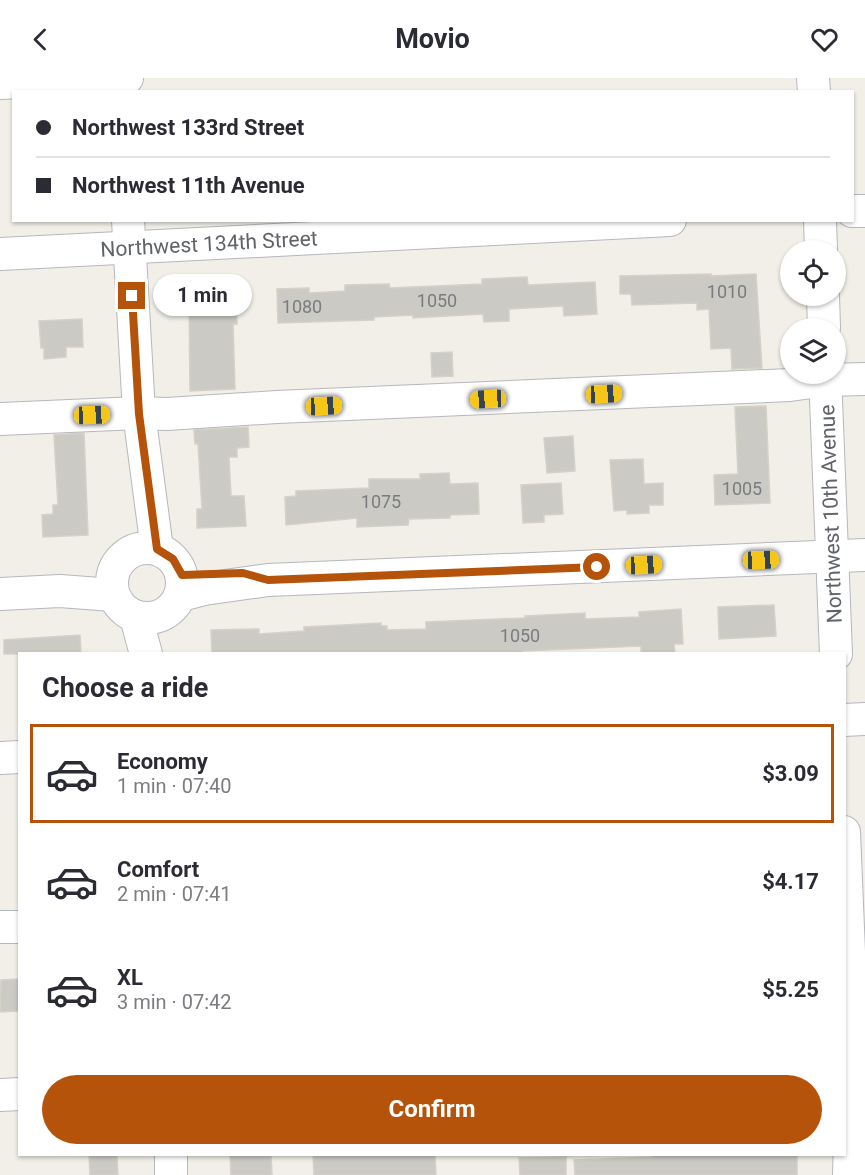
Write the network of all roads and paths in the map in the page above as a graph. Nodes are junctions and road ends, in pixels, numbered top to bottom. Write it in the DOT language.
graph roads {
  1 [pos="123,78"];
  2 [pos="127,78"];
  3 [pos="0,83"];
  4 [pos="598,222"];
  5 [pos="820,222"];
  6 [pos="129,235"];
  7 [pos="821,240"];
  8 [pos="0,254"];
  9 [pos="846,378"];
  10 [pos="865,379"];
  11 [pos="794,384"];
  12 [pos="826,384"];
  13 [pos="139,414"];
  14 [pos="0,419"];
  15 [pos="145,550"];
  16 [pos="865,555"];
  17 [pos="832,557"];
  18 [pos="182,585"];
  19 [pos="113,586"];
  20 [pos="0,594"];
  21 [pos="147,617"];
  22 [pos="146,652"];
  23 [pos="151,652"];
  24 [pos="836,652"];
  25 [pos="865,719"];
  26 [pos="846,720"];
  27 [pos="18,757"];
  28 [pos="0,758"];
  29 [pos="846,846"];
  30 [pos="852,887"];
  31 [pos="0,927"];
  32 [pos="18,927"];
  33 [pos="854,1057"];
  34 [pos="18,1094"];
  35 [pos="0,1095"];
  36 [pos="861,1131"];
  37 [pos="171,1156"];
  38 [pos="171,1175"];
  39 [pos="849,1175"];
  1 -- 2 [label="street"];
  1 -- 3 [label="street"];
  4 -- 6 [label="street, Northwest 134th Street"];
  5 -- 7 [label="street"];
  6 -- 8 [label="street, Northwest 134th Street"];
  6 -- 13 [label="street"];
  9 -- 10 [label="street"];
  11 -- 13 [label="street"];
  12 -- 17 [label="street, Northwest 10th Avenue"];
  13 -- 14 [label="street"];
  13 -- 15 [label="street"];
  15 -- 18 [label="street"];
  15 -- 19 [label="street"];
  16 -- 17 [label="street"];
  17 -- 18 [label="street"];
  17 -- 24 [label="street, Northwest 10th Avenue"];
  18 -- 21 [label="street"];
  19 -- 20 [label="street"];
  19 -- 21 [label="street"];
  21 -- 22 [label="street"];
  21 -- 23 [label="street"];
  25 -- 26 [label="street"];
  27 -- 28 [label="street"];
  29 -- 30 [label="street"];
  30 -- 33 [label="street"];
  31 -- 32 [label="street"];
  33 -- 36 [label="street"];
  34 -- 35 [label="street"];
  36 -- 39 [label="street"];
  37 -- 38 [label="street"];
}
